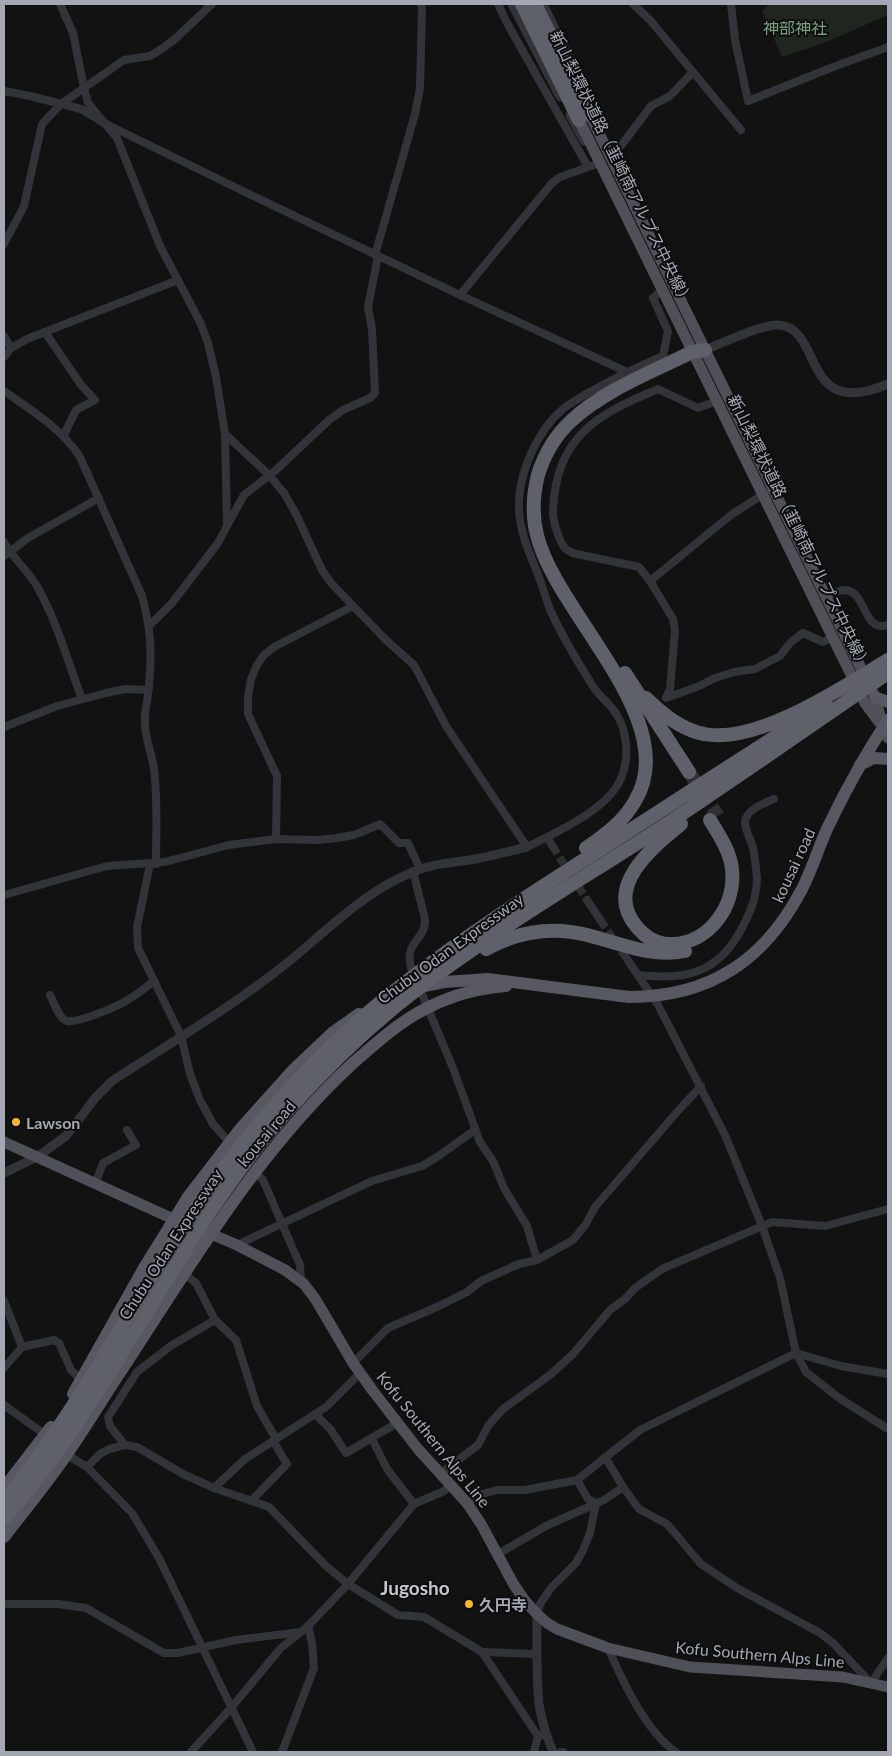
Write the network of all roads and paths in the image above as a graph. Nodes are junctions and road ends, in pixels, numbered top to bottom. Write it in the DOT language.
graph roads {
  1 [pos="60,4"];
  2 [pos="212,4"];
  3 [pos="421,4"];
  4 [pos="498,4"];
  5 [pos="512,4"];
  6 [pos="522,4"];
  7 [pos="535,4"];
  8 [pos="543,4"];
  9 [pos="633,4"];
  10 [pos="731,4"];
  11 [pos="203,7"];
  12 [pos="888,47"];
  13 [pos="692,73"];
  14 [pos="84,88"];
  15 [pos="4,91"];
  16 [pos="61,104"];
  17 [pos="584,117"];
  18 [pos="104,123"];
  19 [pos="741,130"];
  20 [pos="613,152"];
  21 [pos="592,166"];
  22 [pos="634,233"];
  23 [pos="4,244"];
  24 [pos="658,253"];
  25 [pos="377,256"];
  26 [pos="178,280"];
  27 [pos="662,290"];
  28 [pos="460,295"];
  29 [pos="45,332"];
  30 [pos="4,336"];
  31 [pos="11,348"];
  32 [pos="698,354"];
  33 [pos="4,357"];
  34 [pos="627,372"];
  35 [pos="888,384"];
  36 [pos="4,391"];
  37 [pos="717,401"];
  38 [pos="225,434"];
  39 [pos="64,436"];
  40 [pos="269,475"];
  41 [pos="768,491"];
  42 [pos="99,498"];
  43 [pos="227,526"];
  44 [pos="4,542"];
  45 [pos="7,554"];
  46 [pos="650,581"];
  47 [pos="826,596"];
  48 [pos="353,606"];
  49 [pos="888,625"];
  50 [pos="149,626"];
  51 [pos="833,637"];
  52 [pos="888,660"];
  53 [pos="888,664"];
  54 [pos="888,673"];
  55 [pos="625,681"];
  56 [pos="148,690"];
  57 [pos="875,697"];
  58 [pos="82,699"];
  59 [pos="840,699"];
  60 [pos="888,702"];
  61 [pos="632,722"];
  62 [pos="623,725"];
  63 [pos="4,727"];
  64 [pos="887,727"];
  65 [pos="888,759"];
  66 [pos="860,765"];
  67 [pos="685,774"];
  68 [pos="774,799"];
  69 [pos="547,837"];
  70 [pos="276,839"];
  71 [pos="527,846"];
  72 [pos="553,847"];
  73 [pos="153,864"];
  74 [pos="416,870"];
  75 [pos="4,894"];
  76 [pos="587,900"];
  77 [pos="601,921"];
  78 [pos="454,956"];
  79 [pos="627,959"];
  80 [pos="639,975"];
  81 [pos="154,981"];
  82 [pos="419,987"];
  83 [pos="551,987"];
  84 [pos="50,995"];
  85 [pos="652,997"];
  86 [pos="428,1007"];
  87 [pos="182,1036"];
  88 [pos="701,1086"];
  89 [pos="127,1130"];
  90 [pos="475,1130"];
  91 [pos="4,1142"];
  92 [pos="230,1143"];
  93 [pos="36,1157"];
  94 [pos="255,1172"];
  95 [pos="4,1173"];
  96 [pos="95,1184"];
  97 [pos="888,1209"];
  98 [pos="174,1220"];
  99 [pos="282,1224"];
  100 [pos="762,1226"];
  101 [pos="210,1234"];
  102 [pos="237,1246"];
  103 [pos="537,1260"];
  104 [pos="183,1273"];
  105 [pos="301,1281"];
  106 [pos="4,1301"];
  107 [pos="215,1320"];
  108 [pos="22,1347"];
  109 [pos="796,1353"];
  110 [pos="353,1363"];
  111 [pos="4,1368"];
  112 [pos="360,1373"];
  113 [pos="888,1374"];
  114 [pos="81,1380"];
  115 [pos="4,1405"];
  116 [pos="315,1414"];
  117 [pos="397,1423"];
  118 [pos="888,1429"];
  119 [pos="45,1435"];
  120 [pos="372,1439"];
  121 [pos="275,1440"];
  122 [pos="125,1445"];
  123 [pos="66,1455"];
  124 [pos="605,1457"];
  125 [pos="88,1467"];
  126 [pos="440,1474"];
  127 [pos="577,1480"];
  128 [pos="451,1485"];
  129 [pos="623,1487"];
  130 [pos="4,1488"];
  131 [pos="214,1488"];
  132 [pos="4,1501"];
  133 [pos="251,1501"];
  134 [pos="467,1503"];
  135 [pos="596,1503"];
  136 [pos="414,1504"];
  137 [pos="4,1519"];
  138 [pos="4,1537"];
  139 [pos="498,1554"];
  140 [pos="348,1584"];
  141 [pos="4,1604"];
  142 [pos="537,1614"];
  143 [pos="308,1626"];
  144 [pos="301,1632"];
  145 [pos="202,1647"];
  146 [pos="608,1648"];
  147 [pos="482,1652"];
  148 [pos="536,1654"];
  149 [pos="888,1658"];
  150 [pos="871,1683"];
  151 [pos="888,1688"];
  152 [pos="231,1708"];
  153 [pos="542,1734"];
  154 [pos="191,1752"];
  155 [pos="253,1752"];
  156 [pos="282,1752"];
  157 [pos="534,1752"];
  158 [pos="553,1752"];
  159 [pos="676,1752"];
  1 -- 14 [label="street"];
  2 -- 11 [label="street"];
  3 -- 25 [label="street"];
  4 -- 21 [label="street"];
  5 -- 21 [label="street"];
  6 -- 17 [label="highway, 新山梨環状道路（韮崎南アルプス中央線）"];
  7 -- 17 [label="highway, 新山梨環状道路（韮崎南アルプス中央線）"];
  8 -- 20 [label="street"];
  9 -- 13 [label="street"];
  10 -- 12 [label="street"];
  11 -- 14 [label="street"];
  13 -- 19 [label="street"];
  13 -- 20 [label="street"];
  14 -- 16 [label="street"];
  14 -- 18 [label="street"];
  15 -- 16 [label="street"];
  16 -- 18 [label="street"];
  16 -- 23 [label="street"];
  17 -- 22 [label="main road, 新山梨環状道路（韮崎南アルプス中央線）"];
  17 -- 24 [label="main road, 新山梨環状道路（韮崎南アルプス中央線）"];
  18 -- 25 [label="street"];
  18 -- 26 [label="street"];
  20 -- 24 [label="street"];
  21 -- 22 [label="street"];
  21 -- 28 [label="street"];
  22 -- 27 [label="main road, 新山梨環状道路（韮崎南アルプス中央線）"];
  24 -- 32 [label="main road, 新山梨環状道路（韮崎南アルプス中央線）"];
  25 -- 28 [label="street"];
  25 -- 40 [label="street"];
  26 -- 29 [label="street"];
  26 -- 38 [label="street"];
  27 -- 32 [label="main road, 新山梨環状道路（韮崎南アルプス中央線）"];
  27 -- 34 [label="street"];
  28 -- 34 [label="street"];
  29 -- 31 [label="street"];
  29 -- 39 [label="street"];
  30 -- 31 [label="street"];
  31 -- 33 [label="street"];
  32 -- 35 [label="street"];
  32 -- 37 [label="main road, 新山梨環状道路（韮崎南アルプス中央線）"];
  32 -- 41 [label="main road, 新山梨環状道路（韮崎南アルプス中央線）"];
  32 -- 55 [label="highway"];
  34 -- 62 [label="street"];
  36 -- 39 [label="street"];
  37 -- 41 [label="main road, 新山梨環状道路（韮崎南アルプス中央線）"];
  37 -- 46 [label="street"];
  38 -- 40 [label="street"];
  38 -- 43 [label="street"];
  39 -- 42 [label="street"];
  40 -- 43 [label="street"];
  40 -- 48 [label="street"];
  41 -- 46 [label="street"];
  41 -- 47 [label="main road, 新山梨環状道路（韮崎南アルプス中央線）"];
  41 -- 51 [label="main road, 新山梨環状道路（韮崎南アルプス中央線）"];
  42 -- 45 [label="street"];
  42 -- 50 [label="street"];
  43 -- 50 [label="street"];
  44 -- 45 [label="street"];
  45 -- 58 [label="street"];
  46 -- 51 [label="street"];
  47 -- 49 [label="street"];
  47 -- 57 [label="main road, 新山梨環状道路（韮崎南アルプス中央線）"];
  48 -- 70 [label="street"];
  48 -- 71 [label="street"];
  50 -- 56 [label="street"];
  51 -- 64 [label="main road, 新山梨環状道路（韮崎南アルプス中央線）"];
  52 -- 59 [label="highway"];
  53 -- 59 [label="highway, Chubu Odan Expressway"];
  54 -- 59 [label="highway"];
  55 -- 59 [label="highway"];
  55 -- 67 [label="highway"];
  55 -- 78 [label="highway"];
  56 -- 58 [label="street"];
  56 -- 73 [label="street"];
  57 -- 60 [label="highway"];
  57 -- 64 [label="main road, 新山梨環状道路（韮崎南アルプス中央線）"];
  58 -- 63 [label="street"];
  59 -- 78 [label="highway, Chubu Odan Expressway"];
  59 -- 78 [label="highway"];
  61 -- 62 [label="street"];
  62 -- 69 [label="street"];
  64 -- 66 [label="highway, kousai road"];
  65 -- 66 [label="highway"];
  66 -- 85 [label="highway, kousai road"];
  68 -- 80 [label="street"];
  69 -- 71 [label="street"];
  69 -- 72 [label="street"];
  70 -- 73 [label="street"];
  70 -- 74 [label="street"];
  71 -- 74 [label="street"];
  73 -- 75 [label="street"];
  73 -- 81 [label="street"];
  74 -- 82 [label="street"];
  74 -- 87 [label="street"];
  76 -- 77 [label="street"];
  78 -- 132 [label="highway, Chubu Odan Expressway"];
  78 -- 137 [label="highway, Chubu Odan Expressway"];
  79 -- 80 [label="street"];
  80 -- 85 [label="street"];
  81 -- 84 [label="street"];
  81 -- 87 [label="street"];
  82 -- 83 [label="highway, kousai road"];
  82 -- 86 [label="street"];
  82 -- 92 [label="highway, kousai road"];
  83 -- 85 [label="highway, kousai road"];
  83 -- 86 [label="highway, kousai road"];
  85 -- 88 [label="street"];
  86 -- 90 [label="street"];
  86 -- 94 [label="highway, kousai road"];
  87 -- 92 [label="street"];
  87 -- 93 [label="street"];
  88 -- 100 [label="street"];
  88 -- 103 [label="street"];
  89 -- 96 [label="street"];
  90 -- 99 [label="street"];
  90 -- 103 [label="street"];
  91 -- 93 [label="main road, Kofu Southern Alps Line"];
  92 -- 98 [label="highway, kousai road"];
  93 -- 95 [label="street"];
  93 -- 96 [label="main road, Kofu Southern Alps Line"];
  94 -- 99 [label="street"];
  94 -- 101 [label="highway, kousai road"];
  96 -- 98 [label="main road, Kofu Southern Alps Line"];
  97 -- 100 [label="street"];
  98 -- 101 [label="main road, Kofu Southern Alps Line"];
  98 -- 114 [label="highway, kousai road"];
  99 -- 102 [label="street"];
  99 -- 105 [label="street"];
  100 -- 109 [label="street"];
  100 -- 126 [label="street"];
  101 -- 102 [label="main road, Kofu Southern Alps Line"];
  101 -- 104 [label="highway, kousai road"];
  102 -- 105 [label="main road, Kofu Southern Alps Line"];
  103 -- 110 [label="street"];
  104 -- 107 [label="street"];
  104 -- 123 [label="highway, kousai road"];
  105 -- 110 [label="main road, Kofu Southern Alps Line"];
  106 -- 108 [label="street"];
  107 -- 121 [label="street"];
  107 -- 122 [label="street"];
  108 -- 111 [label="street"];
  108 -- 114 [label="street"];
  109 -- 113 [label="street"];
  109 -- 118 [label="street"];
  109 -- 124 [label="street"];
  110 -- 112 [label="main road, Kofu Southern Alps Line"];
  112 -- 116 [label="street"];
  112 -- 117 [label="main road, Kofu Southern Alps Line"];
  114 -- 119 [label="highway, kousai road"];
  115 -- 119 [label="street"];
  116 -- 120 [label="street"];
  116 -- 121 [label="street"];
  117 -- 120 [label="street"];
  117 -- 126 [label="main road, Kofu Southern Alps Line"];
  119 -- 123 [label="street"];
  119 -- 130 [label="highway, kousai road"];
  120 -- 136 [label="street"];
  121 -- 131 [label="street"];
  121 -- 133 [label="street"];
  122 -- 125 [label="street"];
  122 -- 131 [label="street"];
  123 -- 125 [label="street"];
  123 -- 138 [label="highway, kousai road"];
  124 -- 127 [label="street"];
  124 -- 129 [label="street"];
  125 -- 145 [label="street"];
  126 -- 128 [label="main road, Kofu Southern Alps Line"];
  127 -- 134 [label="street"];
  127 -- 135 [label="street"];
  128 -- 134 [label="main road, Kofu Southern Alps Line"];
  128 -- 136 [label="street"];
  129 -- 135 [label="street"];
  129 -- 150 [label="street"];
  131 -- 133 [label="street"];
  133 -- 140 [label="street"];
  134 -- 139 [label="main road, Kofu Southern Alps Line"];
  135 -- 139 [label="street"];
  135 -- 142 [label="street"];
  136 -- 140 [label="street"];
  139 -- 142 [label="main road, Kofu Southern Alps Line"];
  140 -- 143 [label="street"];
  140 -- 147 [label="street"];
  141 -- 145 [label="street"];
  142 -- 146 [label="main road, Kofu Southern Alps Line"];
  142 -- 148 [label="street"];
  143 -- 144 [label="street"];
  143 -- 156 [label="street"];
  144 -- 145 [label="street"];
  144 -- 152 [label="street"];
  145 -- 152 [label="street"];
  146 -- 150 [label="main road, Kofu Southern Alps Line"];
  146 -- 159 [label="street"];
  147 -- 148 [label="street"];
  147 -- 153 [label="street"];
  148 -- 153 [label="street"];
  149 -- 150 [label="street"];
  150 -- 151 [label="main road, Kofu Southern Alps Line"];
  152 -- 154 [label="street"];
  152 -- 155 [label="street"];
  153 -- 157 [label="street"];
  153 -- 158 [label="street"];
}
